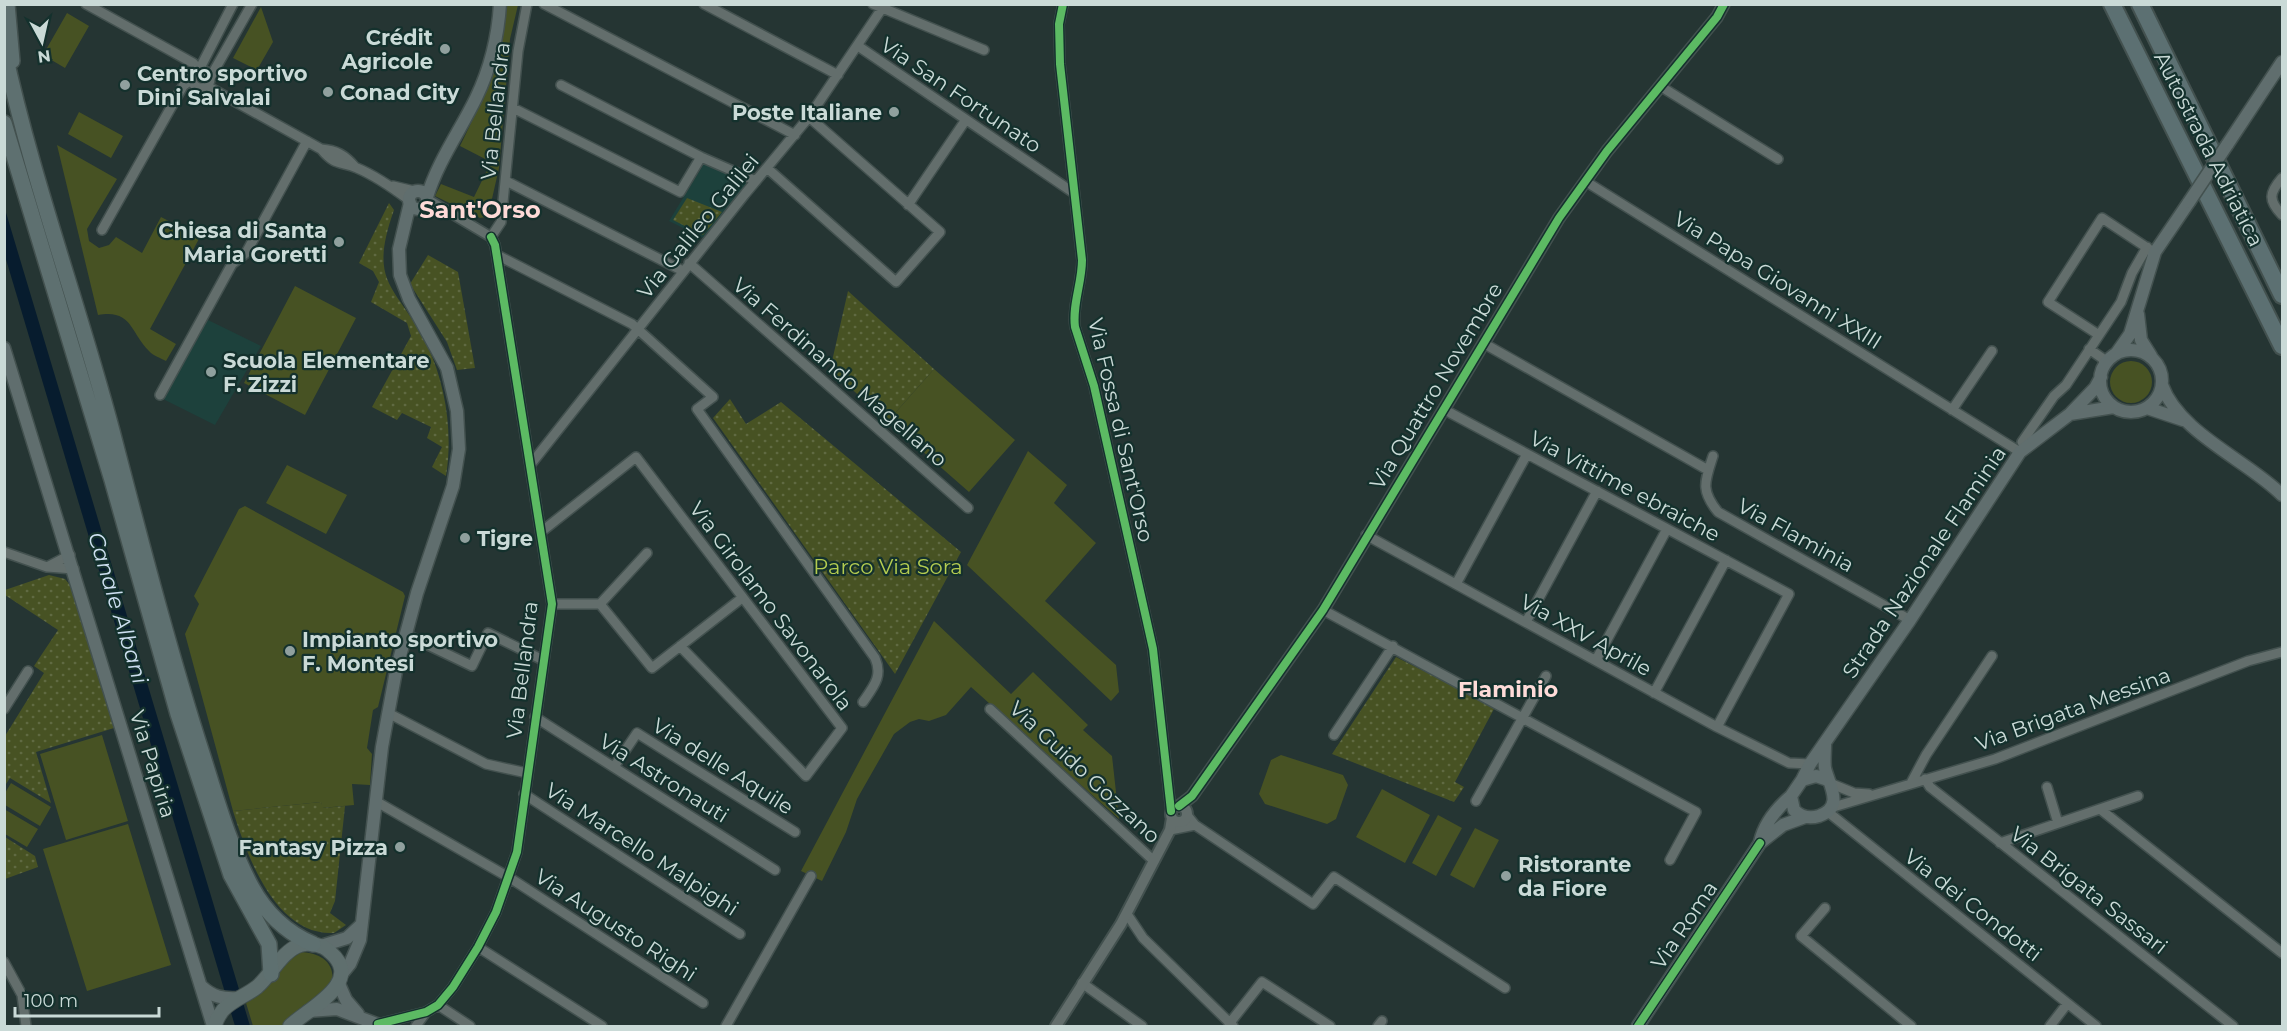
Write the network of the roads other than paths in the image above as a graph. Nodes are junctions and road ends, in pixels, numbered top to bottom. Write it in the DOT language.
graph roads {
  1 [pos="7,4"];
  2 [pos="86,4"];
  3 [pos="233,4"];
  4 [pos="252,4"];
  5 [pos="500,4"];
  6 [pos="527,4"];
  7 [pos="544,4"];
  8 [pos="704,4"];
  9 [pos="1063,4"];
  10 [pos="1724,4"];
  11 [pos="2112,4"];
  12 [pos="2140,4"];
  13 [pos="880,6"];
  14 [pos="858,46"];
  15 [pos="984,50"];
  16 [pos="4,51"];
  17 [pos="2283,62"];
  18 [pos="838,75"];
  19 [pos="194,76"];
  20 [pos="209,82"];
  21 [pos="12,84"];
  22 [pos="561,85"];
  23 [pos="1660,86"];
  24 [pos="513,108"];
  25 [pos="809,117"];
  26 [pos="965,121"];
  27 [pos="4,123"];
  28 [pos="795,135"];
  29 [pos="307,141"];
  30 [pos="701,157"];
  31 [pos="1778,159"];
  32 [pos="767,168"];
  33 [pos="2283,178"];
  34 [pos="506,181"];
  35 [pos="756,181"];
  36 [pos="1585,181"];
  37 [pos="1074,193"];
  38 [pos="418,200"];
  39 [pos="908,205"];
  40 [pos="2283,215"];
  41 [pos="102,230"];
  42 [pos="491,237"];
  43 [pos="2151,250"];
  44 [pos="497,255"];
  45 [pos="686,267"];
  46 [pos="2283,295"];
  47 [pos="2138,311"];
  48 [pos="638,329"];
  49 [pos="2099,335"];
  50 [pos="1483,343"];
  51 [pos="2283,346"];
  52 [pos="4,348"];
  53 [pos="2089,349"];
  54 [pos="1992,351"];
  55 [pos="2115,355"];
  56 [pos="2154,360"];
  57 [pos="2105,364"];
  58 [pos="2101,377"];
  59 [pos="2162,385"];
  60 [pos="160,395"];
  61 [pos="2114,407"];
  62 [pos="2147,408"];
  63 [pos="1443,409"];
  64 [pos="1952,410"];
  65 [pos="2070,414"];
  66 [pos="2187,422"];
  67 [pos="2021,447"];
  68 [pos="111,454"];
  69 [pos="1527,454"];
  70 [pos="1713,456"];
  71 [pos="531,464"];
  72 [pos="1708,470"];
  73 [pos="1597,491"];
  74 [pos="2283,495"];
  75 [pos="968,508"];
  76 [pos="1667,529"];
  77 [pos="541,532"];
  78 [pos="1366,535"];
  79 [pos="4,552"];
  80 [pos="647,553"];
  81 [pos="70,555"];
  82 [pos="1726,560"];
  83 [pos="47,567"];
  84 [pos="74,569"];
  85 [pos="1456,584"];
  86 [pos="742,598"];
  87 [pos="552,604"];
  88 [pos="600,604"];
  89 [pos="1323,610"];
  90 [pos="1910,620"];
  91 [pos="1526,622"];
  92 [pos="405,634"];
  93 [pos="680,646"];
  94 [pos="1393,646"];
  95 [pos="2283,652"];
  96 [pos="1992,656"];
  97 [pos="543,660"];
  98 [pos="1596,660"];
  99 [pos="28,671"];
  100 [pos="1545,676"];
  101 [pos="1654,693"];
  102 [pos="863,702"];
  103 [pos="4,709"];
  104 [pos="990,710"];
  105 [pos="387,713"];
  106 [pos="535,717"];
  107 [pos="1523,717"];
  108 [pos="1717,727"];
  109 [pos="1334,735"];
  110 [pos="1825,745"];
  111 [pos="1789,763"];
  112 [pos="1810,764"];
  113 [pos="614,767"];
  114 [pos="527,773"];
  115 [pos="1925,779"];
  116 [pos="1802,780"];
  117 [pos="1830,782"];
  118 [pos="1911,783"];
  119 [pos="2047,787"];
  120 [pos="524,794"];
  121 [pos="1874,795"];
  122 [pos="1791,796"];
  123 [pos="2138,796"];
  124 [pos="1476,801"];
  125 [pos="377,802"];
  126 [pos="2100,809"];
  127 [pos="1829,810"];
  128 [pos="1180,814"];
  129 [pos="1805,817"];
  130 [pos="2058,823"];
  131 [pos="1196,825"];
  132 [pos="1170,830"];
  133 [pos="795,832"];
  134 [pos="1760,843"];
  135 [pos="2000,843"];
  136 [pos="1154,861"];
  137 [pos="1670,861"];
  138 [pos="775,870"];
  139 [pos="811,876"];
  140 [pos="510,878"];
  141 [pos="1825,908"];
  142 [pos="1124,919"];
  143 [pos="361,925"];
  144 [pos="740,934"];
  145 [pos="317,945"];
  146 [pos="478,947"];
  147 [pos="2283,953"];
  148 [pos="4,962"];
  149 [pos="271,974"];
  150 [pos="340,980"];
  151 [pos="1082,982"];
  152 [pos="200,985"];
  153 [pos="1506,987"];
  154 [pos="241,998"];
  155 [pos="704,1003"];
  156 [pos="2067,1004"];
  157 [pos="438,1005"];
  158 [pos="308,1011"];
  159 [pos="426,1012"];
  160 [pos="358,1015"];
  161 [pos="380,1025"];
  162 [pos="1231,1025"];
  163 [pos="26,1026"];
  164 [pos="214,1026"];
  165 [pos="290,1026"];
  166 [pos="416,1026"];
  167 [pos="470,1026"];
  168 [pos="602,1026"];
  169 [pos="726,1026"];
  170 [pos="1056,1026"];
  171 [pos="1142,1026"];
  172 [pos="1330,1026"];
  173 [pos="1638,1026"];
  174 [pos="1911,1026"];
  175 [pos="2050,1026"];
  176 [pos="2096,1026"];
  177 [pos="2233,1026"];
  1 -- 21 [label="highway"];
  2 -- 19 [label="street"];
  3 -- 19 [label="street"];
  4 -- 20 [label="street"];
  5 -- 38 [label="main road"];
  6 -- 24 [label="street, Via Bellandra"];
  7 -- 28 [label="street"];
  8 -- 18 [label="street"];
  9 -- 37 [label="street, Via Fossa di Sant'Orso"];
  10 -- 23 [label="street, Via Quattro Novembre"];
  11 -- 51 [label="highway, Autostrada Adriatica"];
  12 -- 46 [label="highway, Autostrada Adriatica"];
  13 -- 14 [label="street, Via Galileo Galilei"];
  13 -- 15 [label="street"];
  14 -- 18 [label="street, Via Galileo Galilei"];
  14 -- 26 [label="street, Via San Fortunato"];
  16 -- 21 [label="highway"];
  17 -- 43 [label="main road, Strada Nazionale Flaminia, bridge"];
  18 -- 25 [label="street, Via Galileo Galilei"];
  19 -- 20 [label="street"];
  19 -- 20 [label="street"];
  19 -- 41 [label="street"];
  20 -- 29 [label="street"];
  21 -- 68 [label="highway"];
  22 -- 30 [label="street"];
  23 -- 31 [label="street"];
  23 -- 36 [label="street, Via Quattro Novembre"];
  24 -- 30 [label="street"];
  24 -- 34 [label="street, Via Bellandra"];
  25 -- 28 [label="street, Via Galileo Galilei"];
  25 -- 39 [label="street"];
  26 -- 37 [label="street, Via San Fortunato"];
  26 -- 39 [label="street"];
  27 -- 68 [label="highway"];
  28 -- 32 [label="street, Via Galileo Galilei"];
  29 -- 38 [label="street"];
  29 -- 60 [label="street"];
  30 -- 35 [label="street"];
  32 -- 35 [label="street, Via Galileo Galilei"];
  32 -- 39 [label="street"];
  33 -- 40 [label="street"];
  34 -- 42 [label="street, Via Bellandra"];
  34 -- 45 [label="street, Via Ferdinando Magellano"];
  35 -- 45 [label="street, Via Galileo Galilei"];
  36 -- 50 [label="street, Via Quattro Novembre"];
  36 -- 64 [label="street, Via Papa Giovanni XXIII"];
  37 -- 128 [label="street, Via Fossa di Sant'Orso"];
  38 -- 42 [label="street"];
  38 -- 92 [label="main road"];
  42 -- 44 [label="street, Via Bellandra"];
  43 -- 47 [label="main road, Strada Nazionale Flaminia"];
  43 -- 49 [label="street, Strada Nazionale Flaminia"];
  43 -- 49 [label="street"];
  44 -- 48 [label="street"];
  44 -- 71 [label="street, Via Bellandra"];
  45 -- 48 [label="street, Via Galileo Galilei"];
  45 -- 75 [label="street, Via Ferdinando Magellano"];
  47 -- 55 [label="main road, Strada Nazionale Flaminia"];
  47 -- 56 [label="main road, Strada Nazionale Flaminia"];
  48 -- 71 [label="street, Via Galileo Galilei"];
  48 -- 102 [label="street"];
  49 -- 53 [label="street, Strada Nazionale Flaminia"];
  50 -- 63 [label="street, Via Quattro Novembre"];
  50 -- 72 [label="street"];
  52 -- 81 [label="main road, Via Papiria"];
  53 -- 57 [label="street"];
  53 -- 67 [label="street, Strada Nazionale Flaminia"];
  54 -- 64 [label="street"];
  55 -- 56 [label="main road"];
  55 -- 57 [label="main road, Strada Nazionale Flaminia"];
  56 -- 59 [label="main road, Strada Nazionale Flaminia"];
  57 -- 58 [label="main road, Strada Nazionale Flaminia"];
  58 -- 61 [label="main road"];
  58 -- 65 [label="main road, Strada Nazionale Flaminia"];
  59 -- 62 [label="main road"];
  59 -- 66 [label="main road, Strada Nazionale Flaminia"];
  61 -- 62 [label="main road, Strada Nazionale Flaminia"];
  61 -- 65 [label="main road, Strada Nazionale Flaminia"];
  62 -- 66 [label="main road, Strada Nazionale Flaminia"];
  63 -- 69 [label="street, Via Vittime ebraiche"];
  63 -- 78 [label="street, Via Quattro Novembre"];
  64 -- 67 [label="street, Via Papa Giovanni XXIII"];
  65 -- 67 [label="main road, Strada Nazionale Flaminia"];
  66 -- 74 [label="main road"];
  67 -- 90 [label="main road, Strada Nazionale Flaminia"];
  68 -- 145 [label="highway"];
  68 -- 149 [label="highway"];
  69 -- 73 [label="street, Via Vittime ebraiche"];
  69 -- 85 [label="street"];
  70 -- 72 [label="street, Via Flaminia"];
  71 -- 77 [label="street, Via Bellandra"];
  72 -- 90 [label="street, Via Flaminia"];
  73 -- 76 [label="street, Via Vittime ebraiche"];
  73 -- 91 [label="street"];
  76 -- 82 [label="street, Via Vittime ebraiche"];
  76 -- 98 [label="street"];
  77 -- 86 [label="street, Via Girolamo Savonarola"];
  77 -- 87 [label="street, Via Bellandra"];
  78 -- 85 [label="street, Via XXV Aprile"];
  78 -- 89 [label="street, Via Quattro Novembre"];
  79 -- 83 [label="street"];
  80 -- 88 [label="street"];
  81 -- 83 [label="street"];
  81 -- 84 [label="main road, Via Papiria"];
  82 -- 101 [label="street"];
  82 -- 108 [label="street, Via Vittime ebraiche"];
  83 -- 84 [label="street"];
  84 -- 152 [label="main road, Via Papiria"];
  85 -- 91 [label="street, Via XXV Aprile"];
  86 -- 93 [label="street"];
  86 -- 93 [label="street, Via Girolamo Savonarola"];
  87 -- 88 [label="street"];
  87 -- 97 [label="street, Via Bellandra"];
  88 -- 93 [label="street"];
  89 -- 94 [label="street"];
  89 -- 128 [label="street, Via Quattro Novembre"];
  90 -- 110 [label="main road, Strada Nazionale Flaminia"];
  91 -- 98 [label="street, Via XXV Aprile"];
  92 -- 97 [label="street"];
  92 -- 105 [label="main road"];
  94 -- 107 [label="street"];
  94 -- 109 [label="street"];
  95 -- 115 [label="street, Via Brigata Messina"];
  96 -- 118 [label="street"];
  97 -- 106 [label="street, Via Bellandra"];
  98 -- 101 [label="street, Via XXV Aprile"];
  99 -- 103 [label="street"];
  100 -- 107 [label="street"];
  101 -- 108 [label="street, Via XXV Aprile"];
  104 -- 136 [label="street, Via Guido Gozzano"];
  105 -- 114 [label="street"];
  105 -- 125 [label="main road"];
  106 -- 113 [label="street, Via Astronauti"];
  106 -- 114 [label="street, Via Bellandra"];
  107 -- 124 [label="street"];
  107 -- 137 [label="street"];
  108 -- 111 [label="street, Via XXV Aprile"];
  110 -- 112 [label="main road, Strada Nazionale Flaminia"];
  110 -- 117 [label="main road"];
  111 -- 112 [label="street, Via XXV Aprile"];
  111 -- 116 [label="street, Via XXV Aprile"];
  112 -- 116 [label="main road, Strada Nazionale Flaminia"];
  113 -- 133 [label="street, Via delle Aquile"];
  113 -- 138 [label="street, Via Astronauti"];
  114 -- 120 [label="street, Via Bellandra"];
  115 -- 118 [label="street, Via Brigata Messina"];
  115 -- 135 [label="street, Via Brigata Sassari"];
  116 -- 117 [label="main road"];
  116 -- 122 [label="main road, Strada Nazionale Flaminia"];
  117 -- 121 [label="street, Via Brigata Messina"];
  117 -- 127 [label="main road"];
  118 -- 121 [label="street, Via Brigata Messina"];
  119 -- 130 [label="street"];
  120 -- 140 [label="street, Via Bellandra"];
  120 -- 144 [label="street, Via Marcello Malpighi"];
  121 -- 127 [label="street, Via Brigata Messina"];
  122 -- 129 [label="main road"];
  122 -- 134 [label="main road, Via Roma"];
  123 -- 126 [label="street"];
  125 -- 140 [label="street, Via Augusto Righi"];
  125 -- 143 [label="main road"];
  126 -- 130 [label="street"];
  126 -- 147 [label="street"];
  127 -- 129 [label="main road"];
  127 -- 156 [label="street, Via dei Condotti"];
  128 -- 131 [label="street"];
  128 -- 132 [label="street"];
  129 -- 134 [label="main road, Via Roma"];
  130 -- 135 [label="street"];
  131 -- 132 [label="street"];
  131 -- 153 [label="street"];
  132 -- 136 [label="street"];
  134 -- 173 [label="main road, Via Roma"];
  135 -- 177 [label="street, Via Brigata Sassari"];
  136 -- 142 [label="street"];
  139 -- 169 [label="street"];
  140 -- 146 [label="street, Via Bellandra"];
  140 -- 155 [label="street, Via Augusto Righi"];
  141 -- 174 [label="street"];
  142 -- 151 [label="street"];
  142 -- 162 [label="street"];
  143 -- 145 [label="main road"];
  143 -- 150 [label="main road"];
  145 -- 149 [label="main road"];
  145 -- 150 [label="main road"];
  146 -- 157 [label="street, Via Bellandra"];
  146 -- 168 [label="street"];
  148 -- 163 [label="street"];
  149 -- 154 [label="main road"];
  150 -- 158 [label="main road"];
  150 -- 160 [label="main road"];
  151 -- 170 [label="street"];
  151 -- 171 [label="street"];
  152 -- 154 [label="main road"];
  152 -- 164 [label="main road, Via Papiria"];
  154 -- 164 [label="main road"];
  156 -- 175 [label="street"];
  156 -- 176 [label="street, Via dei Condotti"];
  157 -- 159 [label="street, Via Bellandra"];
  157 -- 167 [label="street"];
  158 -- 160 [label="main road"];
  158 -- 165 [label="main road"];
  159 -- 161 [label="street, Via Bellandra"];
  159 -- 166 [label="street, Via Bellandra"];
  160 -- 161 [label="main road"];
  162 -- 172 [label="street"];
}
